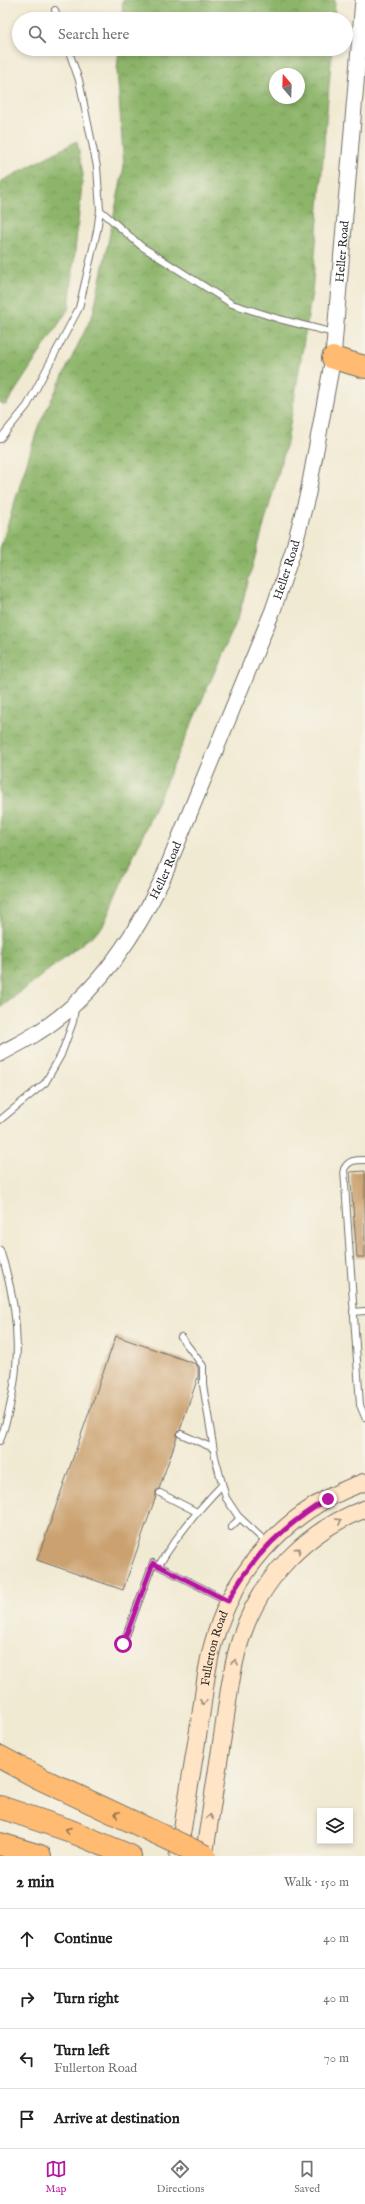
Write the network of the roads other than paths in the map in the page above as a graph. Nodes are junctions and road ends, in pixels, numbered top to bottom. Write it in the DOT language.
graph roads {
  1 [pos="363,0"];
  2 [pos="70,56"];
  3 [pos="100,210"];
  4 [pos="335,334"];
  5 [pos="332,358"];
  6 [pos="365,367"];
  7 [pos="0,439"];
  8 [pos="74,1005"];
  9 [pos="0,1054"];
  10 [pos="0,1120"];
  11 [pos="365,1160"];
  12 [pos="0,1250"];
  13 [pos="365,1311"];
  14 [pos="353,1312"];
  15 [pos="181,1337"];
  16 [pos="365,1417"];
  17 [pos="181,1434"];
  18 [pos="0,1441"];
  19 [pos="214,1448"];
  20 [pos="365,1482"];
  21 [pos="222,1485"];
  22 [pos="160,1493"];
  23 [pos="365,1509"];
  24 [pos="197,1512"];
  25 [pos="240,1518"];
  26 [pos="231,1527"];
  27 [pos="268,1544"];
  28 [pos="159,1565"];
  29 [pos="228,1601"];
  30 [pos="123,1644"];
  31 [pos="0,1757"];
  32 [pos="0,1800"];
  33 [pos="0,1807"];
  34 [pos="43,1821"];
  35 [pos="0,1844"];
  36 [pos="40,1856"];
  37 [pos="130,1856"];
  38 [pos="178,1856"];
  39 [pos="204,1856"];
  1 -- 4 [label="street, Heller Road"];
  2 -- 3 [label="lane"];
  3 -- 4 [label="lane"];
  3 -- 7 [label="lane"];
  4 -- 5 [label="street, Heller Road"];
  5 -- 6 [label="highway"];
  5 -- 8 [label="street, Heller Road"];
  8 -- 9 [label="street, Heller Road"];
  8 -- 10 [label="lane"];
  11 -- 14 [label="lane"];
  12 -- 18 [label="lane"];
  13 -- 14 [label="lane"];
  14 -- 16 [label="lane"];
  15 -- 19 [label="lane"];
  17 -- 19 [label="lane"];
  19 -- 21 [label="lane"];
  20 -- 27 [label="main road, Fullerton Road"];
  21 -- 24 [label="lane"];
  21 -- 25 [label="lane"];
  22 -- 24 [label="lane"];
  39 -- 23 [label="main road, Fullerton Road, one-way"];
  24 -- 28 [label="lane"];
  25 -- 26 [label="lane"];
  25 -- 27 [label="lane"];
  27 -- 29 [label="main road, Fullerton Road"];
  28 -- 29 [label="lane"];
  28 -- 30 [label="lane"];
  29 -- 38 [label="main road, Fullerton Road, one-way"];
  39 -- 31 [label="highway, one-way, bridge"];
  32 -- 34 [label="highway"];
  33 -- 34 [label="highway"];
  37 -- 34 [label="highway, one-way"];
  35 -- 36 [label="highway"];
}
